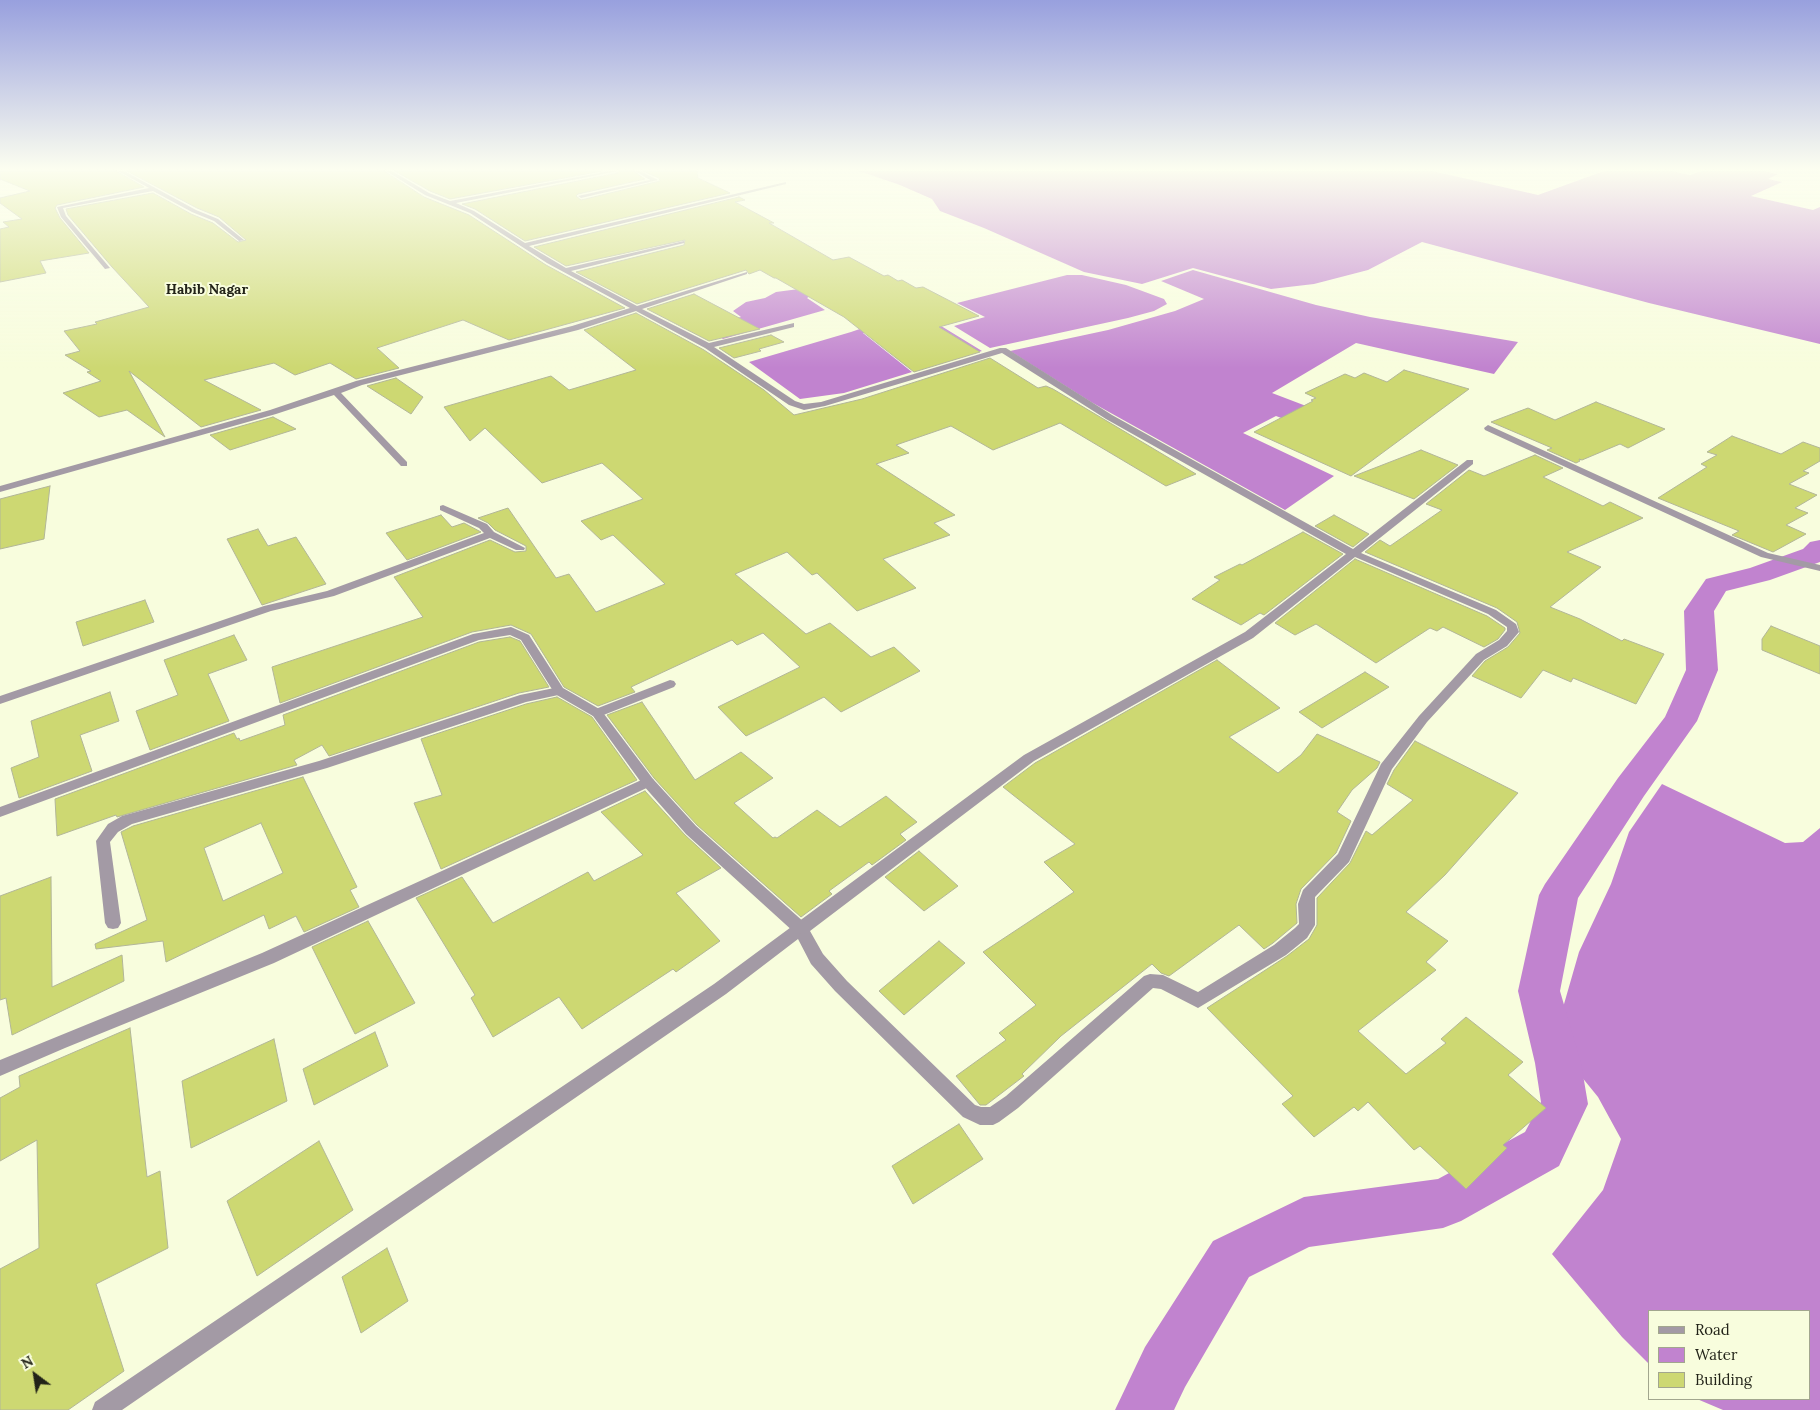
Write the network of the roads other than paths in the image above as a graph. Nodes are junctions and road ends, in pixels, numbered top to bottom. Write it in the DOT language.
graph roads {
  1 [pos="81,237"];
  2 [pos="237,237"];
  3 [pos="513,237"];
  4 [pos="560,237"];
  5 [pos="241,240"];
  6 [pos="682,242"];
  7 [pos="526,245"];
  8 [pos="107,268"];
  9 [pos="566,270"];
  10 [pos="745,273"];
  11 [pos="637,308"];
  12 [pos="791,325"];
  13 [pos="708,346"];
  14 [pos="336,392"];
  15 [pos="1488,428"];
  16 [pos="1470,462"];
  17 [pos="404,464"];
  18 [pos="0,489"];
  19 [pos="443,508"];
  20 [pos="490,534"];
  21 [pos="520,548"];
  22 [pos="1354,553"];
  23 [pos="1820,568"];
  24 [pos="670,684"];
  25 [pos="559,691"];
  26 [pos="0,700"];
  27 [pos="597,713"];
  28 [pos="648,782"];
  29 [pos="0,812"];
  30 [pos="114,923"];
  31 [pos="800,928"];
  32 [pos="0,1068"];
  33 [pos="103,1410"];
  1 -- 8 [label="street"];
  2 -- 5 [label="street"];
  3 -- 7 [label="street"];
  4 -- 7 [label="street"];
  6 -- 9 [label="street"];
  7 -- 9 [label="street"];
  9 -- 11 [label="street"];
  10 -- 11 [label="street"];
  11 -- 13 [label="street"];
  11 -- 14 [label="street"];
  12 -- 13 [label="street"];
  13 -- 22 [label="street"];
  14 -- 17 [label="street"];
  14 -- 18 [label="street"];
  15 -- 23 [label="street"];
  16 -- 22 [label="street"];
  19 -- 20 [label="street"];
  20 -- 21 [label="street"];
  20 -- 26 [label="street"];
  22 -- 31 [label="street"];
  22 -- 31 [label="street"];
  24 -- 27 [label="street"];
  25 -- 27 [label="street"];
  25 -- 29 [label="street"];
  25 -- 30 [label="street"];
  27 -- 28 [label="street"];
  28 -- 31 [label="street"];
  28 -- 32 [label="street"];
  31 -- 33 [label="street"];
}
